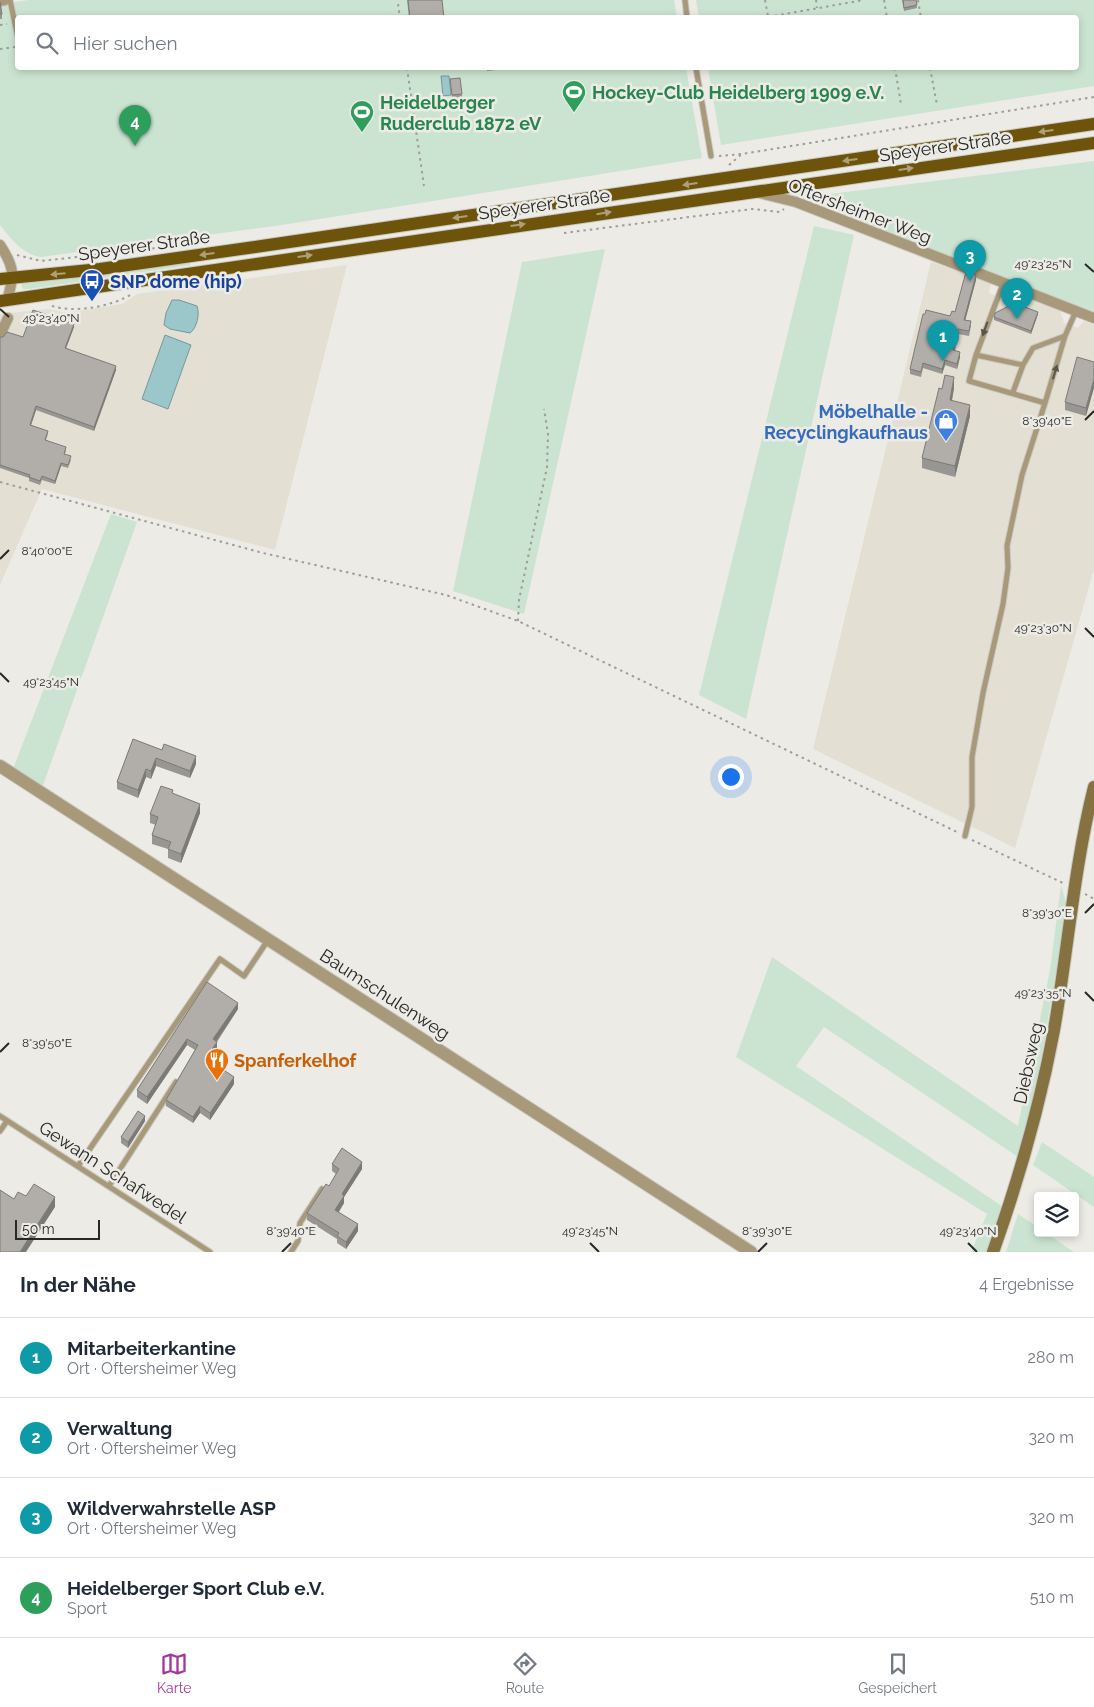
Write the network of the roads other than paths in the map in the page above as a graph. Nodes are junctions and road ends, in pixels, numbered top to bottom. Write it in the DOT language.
graph roads {
  1 [pos="5,0"];
  2 [pos="10,0"];
  3 [pos="684,0"];
  4 [pos="0,1"];
  5 [pos="687,15"];
  6 [pos="15,24"];
  7 [pos="696,70"];
  8 [pos="1094,124"];
  9 [pos="1094,143"];
  10 [pos="711,156"];
  11 [pos="754,191"];
  12 [pos="0,244"];
  13 [pos="14,277"];
  14 [pos="0,279"];
  15 [pos="1003,284"];
  16 [pos="2,297"];
  17 [pos="1076,311"];
  18 [pos="8,318"];
  19 [pos="1094,318"];
  20 [pos="0,335"];
  21 [pos="1066,336"];
  22 [pos="976,355"];
  23 [pos="1023,365"];
  24 [pos="1013,392"];
  25 [pos="1046,402"];
  26 [pos="0,766"];
  27 [pos="1094,787"];
  28 [pos="965,836"];
  29 [pos="268,940"];
  30 [pos="176,1082"];
  31 [pos="0,1116"];
  32 [pos="7,1121"];
  33 [pos="0,1132"];
  34 [pos="78,1166"];
  35 [pos="109,1186"];
  36 [pos="322,1189"];
  37 [pos="210,1252"];
  38 [pos="291,1252"];
  39 [pos="751,1252"];
  40 [pos="993,1252"];
  1 -- 4 [label="street"];
  2 -- 6 [label="lane"];
  3 -- 5 [label="lane"];
  7 -- 10 [label="lane"];
  8 -- 13 [label="main road, Speyerer Straße, one-way"];
  11 -- 9 [label="main road, Speyerer Straße, one-way"];
  11 -- 15 [label="street, Oftersheimer Weg"];
  16 -- 11 [label="main road, Speyerer Straße, one-way"];
  12 -- 13 [label="street"];
  13 -- 14 [label="main road, Speyerer Straße"];
  13 -- 16 [label="street"];
  15 -- 17 [label="street, Oftersheimer Weg"];
  15 -- 22 [label="lane, one-way"];
  17 -- 19 [label="street, Oftersheimer Weg"];
  17 -- 21 [label="lane"];
  18 -- 20 [label="street"];
  21 -- 23 [label="lane"];
  25 -- 21 [label="lane, one-way"];
  22 -- 23 [label="lane"];
  22 -- 24 [label="lane"];
  23 -- 24 [label="lane"];
  24 -- 25 [label="lane"];
  25 -- 28 [label="lane"];
  26 -- 29 [label="street, Baumschulenweg"];
  27 -- 40 [label="main road, Diebsweg"];
  29 -- 34 [label="lane"];
  29 -- 39 [label="street, Baumschulenweg"];
  30 -- 35 [label="lane"];
  31 -- 32 [label="lane, Gewann Schafwedel"];
  32 -- 33 [label="lane"];
  32 -- 34 [label="lane, Gewann Schafwedel"];
  34 -- 35 [label="lane, Gewann Schafwedel"];
  35 -- 37 [label="lane, Gewann Schafwedel"];
  36 -- 38 [label="lane"];
}
